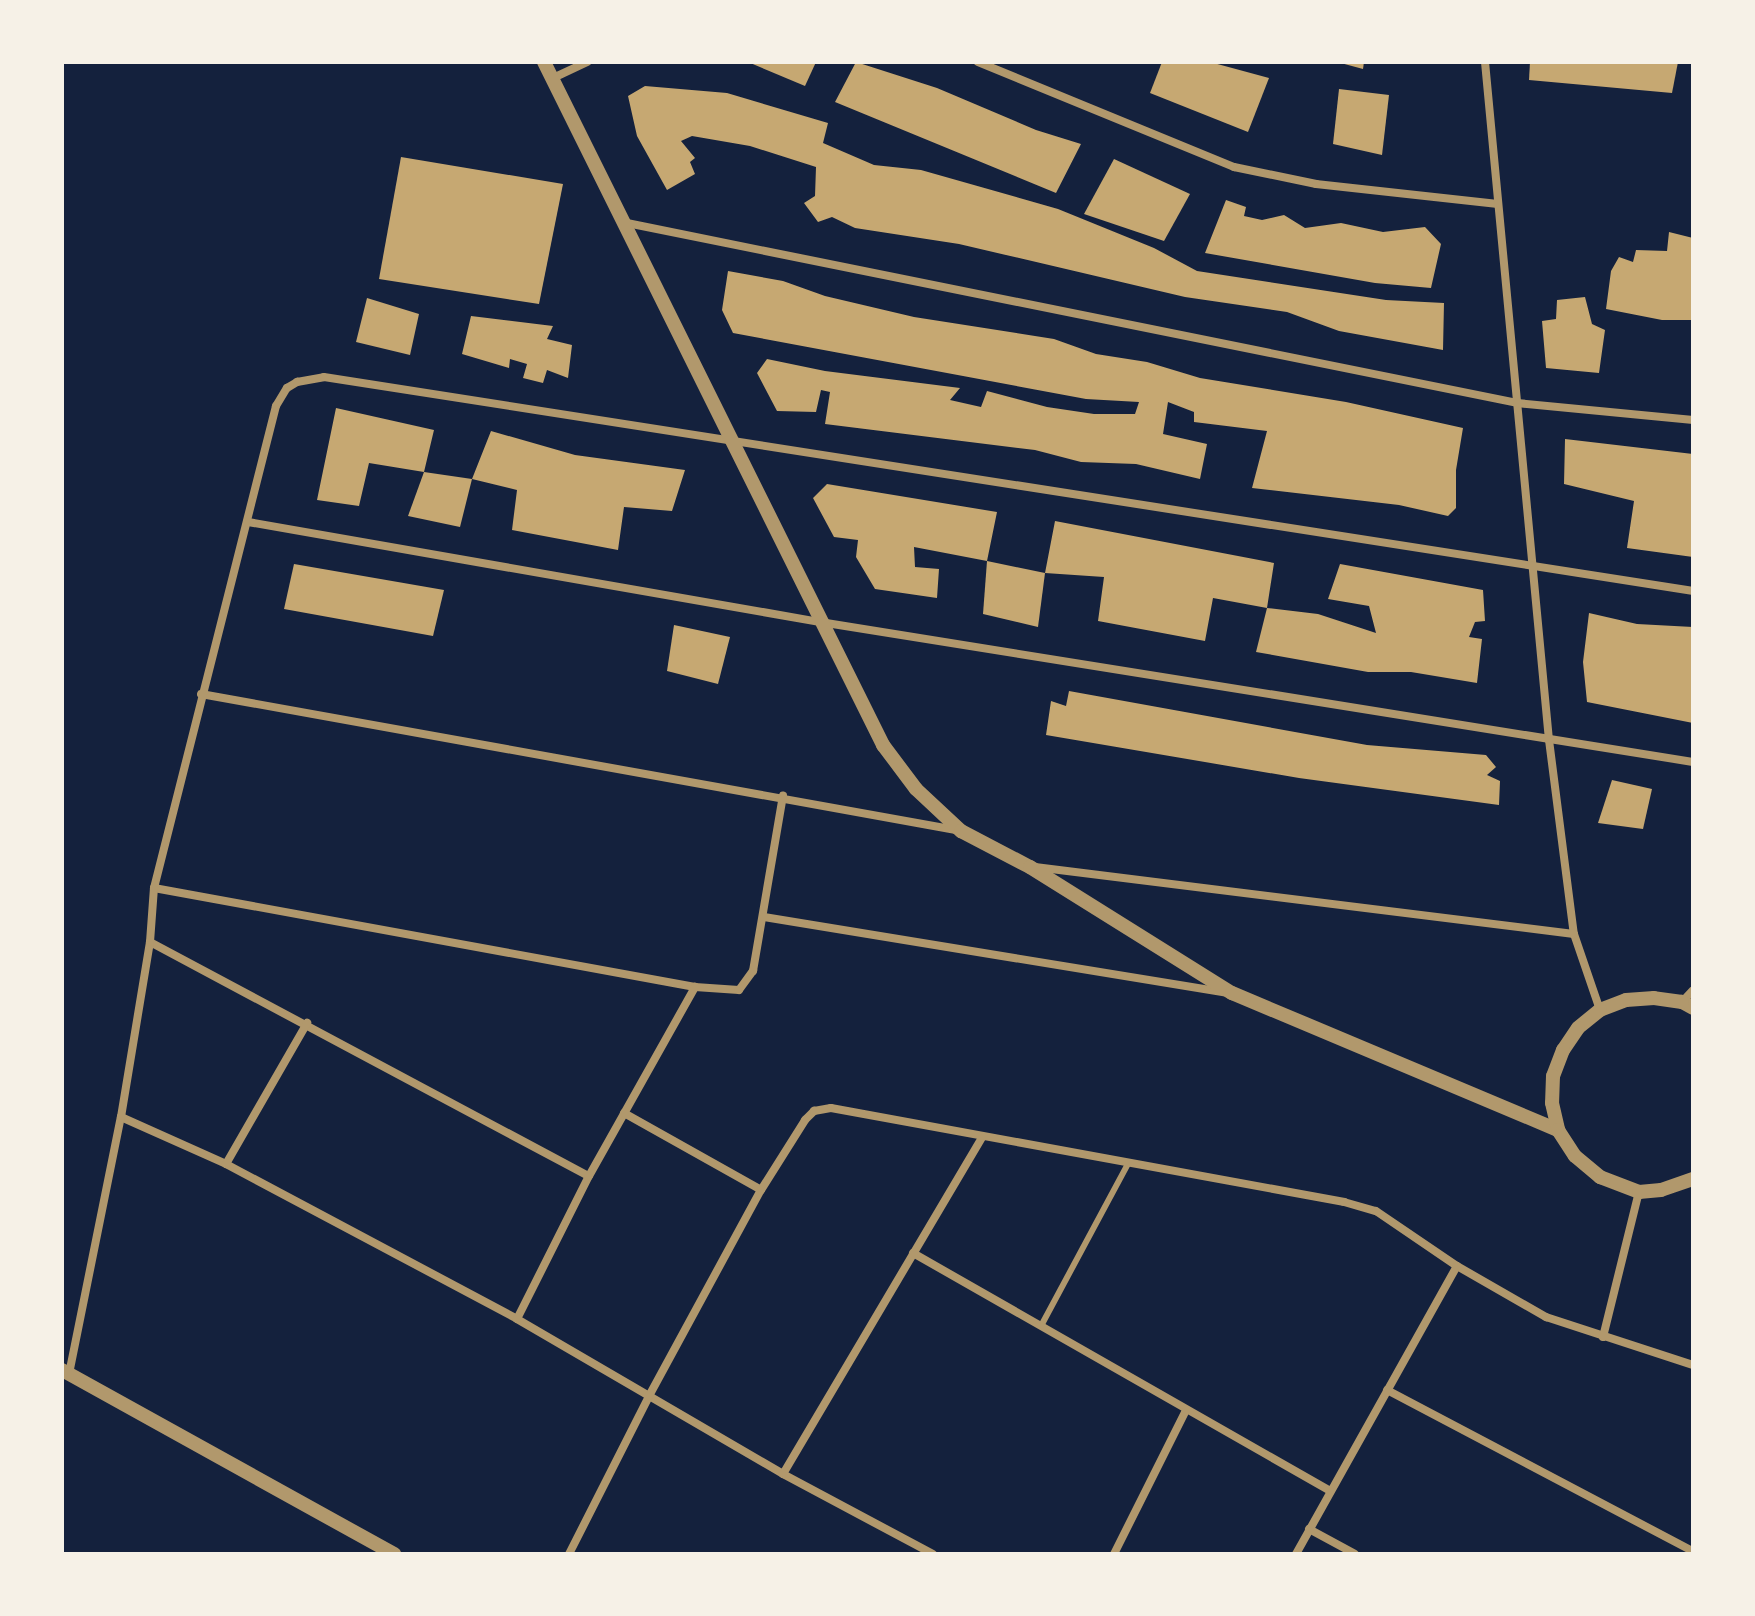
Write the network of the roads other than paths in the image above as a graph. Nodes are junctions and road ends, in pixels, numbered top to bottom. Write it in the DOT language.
graph roads {
  1 [pos="544,62"];
  2 [pos="587,62"];
  3 [pos="978,62"];
  4 [pos="1485,62"];
  5 [pos="553,78"];
  6 [pos="1498,204"];
  7 [pos="621,222"];
  8 [pos="1517,403"];
  9 [pos="1693,420"];
  10 [pos="732,442"];
  11 [pos="248,522"];
  12 [pos="1530,565"];
  13 [pos="1693,591"];
  14 [pos="820,622"];
  15 [pos="201,694"];
  16 [pos="1549,740"];
  17 [pos="1693,762"];
  18 [pos="783,796"];
  19 [pos="961,831"];
  20 [pos="1030,867"];
  21 [pos="154,888"];
  22 [pos="764,917"];
  23 [pos="1574,934"];
  24 [pos="150,942"];
  25 [pos="695,987"];
  26 [pos="1693,990"];
  27 [pos="1232,993"];
  28 [pos="1688,1005"];
  29 [pos="1600,1010"];
  30 [pos="307,1023"];
  31 [pos="624,1113"];
  32 [pos="121,1117"];
  33 [pos="1558,1130"];
  34 [pos="982,1138"];
  35 [pos="226,1164"];
  36 [pos="1128,1164"];
  37 [pos="589,1176"];
  38 [pos="1693,1179"];
  39 [pos="761,1190"];
  40 [pos="1639,1192"];
  41 [pos="913,1253"];
  42 [pos="1457,1266"];
  43 [pos="517,1319"];
  44 [pos="1041,1326"];
  45 [pos="1603,1337"];
  46 [pos="1693,1365"];
  47 [pos="65,1372"];
  48 [pos="1387,1390"];
  49 [pos="649,1396"];
  50 [pos="1186,1410"];
  51 [pos="783,1474"];
  52 [pos="1329,1490"];
  53 [pos="1309,1529"];
  54 [pos="1689,1549"];
  55 [pos="394,1554"];
  56 [pos="569,1554"];
  57 [pos="933,1554"];
  58 [pos="1114,1554"];
  59 [pos="1296,1554"];
  60 [pos="1355,1554"];
  1 -- 5 [label="street"];
  2 -- 5 [label="street"];
  3 -- 6 [label="street"];
  4 -- 6 [label="street"];
  5 -- 7 [label="street"];
  6 -- 8 [label="street"];
  7 -- 8 [label="street"];
  7 -- 10 [label="street"];
  8 -- 9 [label="street"];
  8 -- 12 [label="street"];
  10 -- 11 [label="street"];
  10 -- 12 [label="street"];
  10 -- 14 [label="street"];
  11 -- 14 [label="street"];
  11 -- 15 [label="street"];
  12 -- 13 [label="street"];
  12 -- 16 [label="street"];
  14 -- 16 [label="street"];
  14 -- 19 [label="street"];
  15 -- 18 [label="street"];
  15 -- 21 [label="street"];
  16 -- 17 [label="street"];
  16 -- 23 [label="street"];
  18 -- 19 [label="street"];
  18 -- 22 [label="street"];
  19 -- 20 [label="street"];
  20 -- 23 [label="street"];
  20 -- 27 [label="street"];
  21 -- 24 [label="street"];
  21 -- 25 [label="street"];
  22 -- 25 [label="street"];
  22 -- 27 [label="street"];
  23 -- 29 [label="street"];
  24 -- 30 [label="street"];
  24 -- 32 [label="street"];
  25 -- 31 [label="street"];
  26 -- 28 [label="street"];
  27 -- 33 [label="street"];
  28 -- 29 [label="street"];
  29 -- 33 [label="street"];
  30 -- 35 [label="street"];
  30 -- 37 [label="street"];
  31 -- 37 [label="street"];
  31 -- 39 [label="street"];
  32 -- 35 [label="street"];
  32 -- 47 [label="street"];
  33 -- 40 [label="street"];
  34 -- 36 [label="street"];
  34 -- 39 [label="street"];
  34 -- 41 [label="street"];
  35 -- 43 [label="street"];
  36 -- 42 [label="street"];
  36 -- 44 [label="lane"];
  37 -- 43 [label="street"];
  38 -- 40 [label="street"];
  39 -- 49 [label="street"];
  40 -- 45 [label="street"];
  41 -- 44 [label="street"];
  41 -- 51 [label="street"];
  42 -- 45 [label="street"];
  42 -- 48 [label="street"];
  43 -- 49 [label="street"];
  44 -- 50 [label="street"];
  45 -- 46 [label="street"];
  47 -- 55 [label="street"];
  48 -- 52 [label="street"];
  48 -- 54 [label="street"];
  49 -- 51 [label="street"];
  49 -- 56 [label="street"];
  50 -- 52 [label="street"];
  50 -- 58 [label="street"];
  51 -- 57 [label="street"];
  52 -- 53 [label="street"];
  53 -- 59 [label="street"];
  53 -- 60 [label="street"];
}
